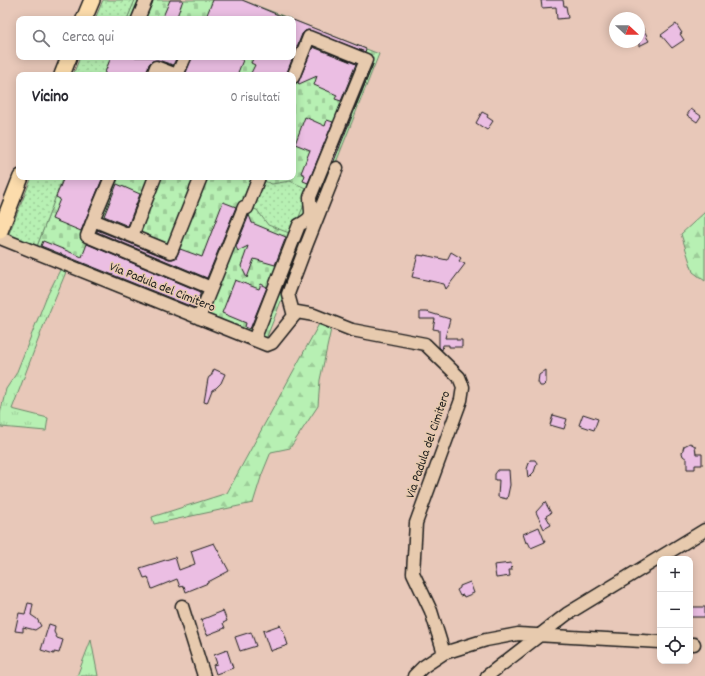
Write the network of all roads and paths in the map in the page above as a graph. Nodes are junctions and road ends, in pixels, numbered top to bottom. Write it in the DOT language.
graph roads {
  1 [pos="92,0"];
  2 [pos="146,0"];
  3 [pos="85,16"];
  4 [pos="139,16"];
  5 [pos="68,60"];
  6 [pos="184,60"];
  7 [pos="63,72"];
  8 [pos="154,72"];
  9 [pos="169,72"];
  10 [pos="178,72"];
  11 [pos="295,72"];
  12 [pos="337,168"];
  13 [pos="20,180"];
  14 [pos="110,180"];
  15 [pos="154,180"];
  16 [pos="200,180"];
  17 [pos="258,180"];
  18 [pos="314,218"];
  19 [pos="93,220"];
  20 [pos="0,231"];
  21 [pos="132,236"];
  22 [pos="0,238"];
  23 [pos="211,288"];
  24 [pos="294,316"];
  25 [pos="199,318"];
  26 [pos="254,340"];
  27 [pos="705,530"];
  28 [pos="182,606"];
  29 [pos="540,635"];
  30 [pos="657,642"];
  31 [pos="444,653"];
  32 [pos="204,676"];
  33 [pos="414,676"];
  34 [pos="486,676"];
  1 -- 3 [label="main road"];
  2 -- 4 [label="street"];
  5 -- 7 [label="main road"];
  6 -- 10 [label="street"];
  8 -- 9 [label="street"];
  11 -- 18 [label="street"];
  12 -- 18 [label="street"];
  13 -- 20 [label="main road"];
  14 -- 19 [label="street"];
  15 -- 21 [label="street"];
  16 -- 21 [label="street"];
  17 -- 23 [label="street"];
  18 -- 24 [label="street"];
  18 -- 26 [label="street"];
  19 -- 21 [label="street"];
  19 -- 23 [label="street"];
  22 -- 25 [label="street, Via Padula del Cimitero"];
  23 -- 25 [label="street"];
  24 -- 26 [label="street, Via Padula del Cimitero"];
  24 -- 31 [label="street, Via Padula del Cimitero"];
  25 -- 26 [label="street, Via Padula del Cimitero"];
  27 -- 29 [label="street"];
  28 -- 32 [label="street"];
  29 -- 30 [label="street"];
  29 -- 31 [label="street"];
  29 -- 34 [label="street"];
  31 -- 33 [label="street"];
}
